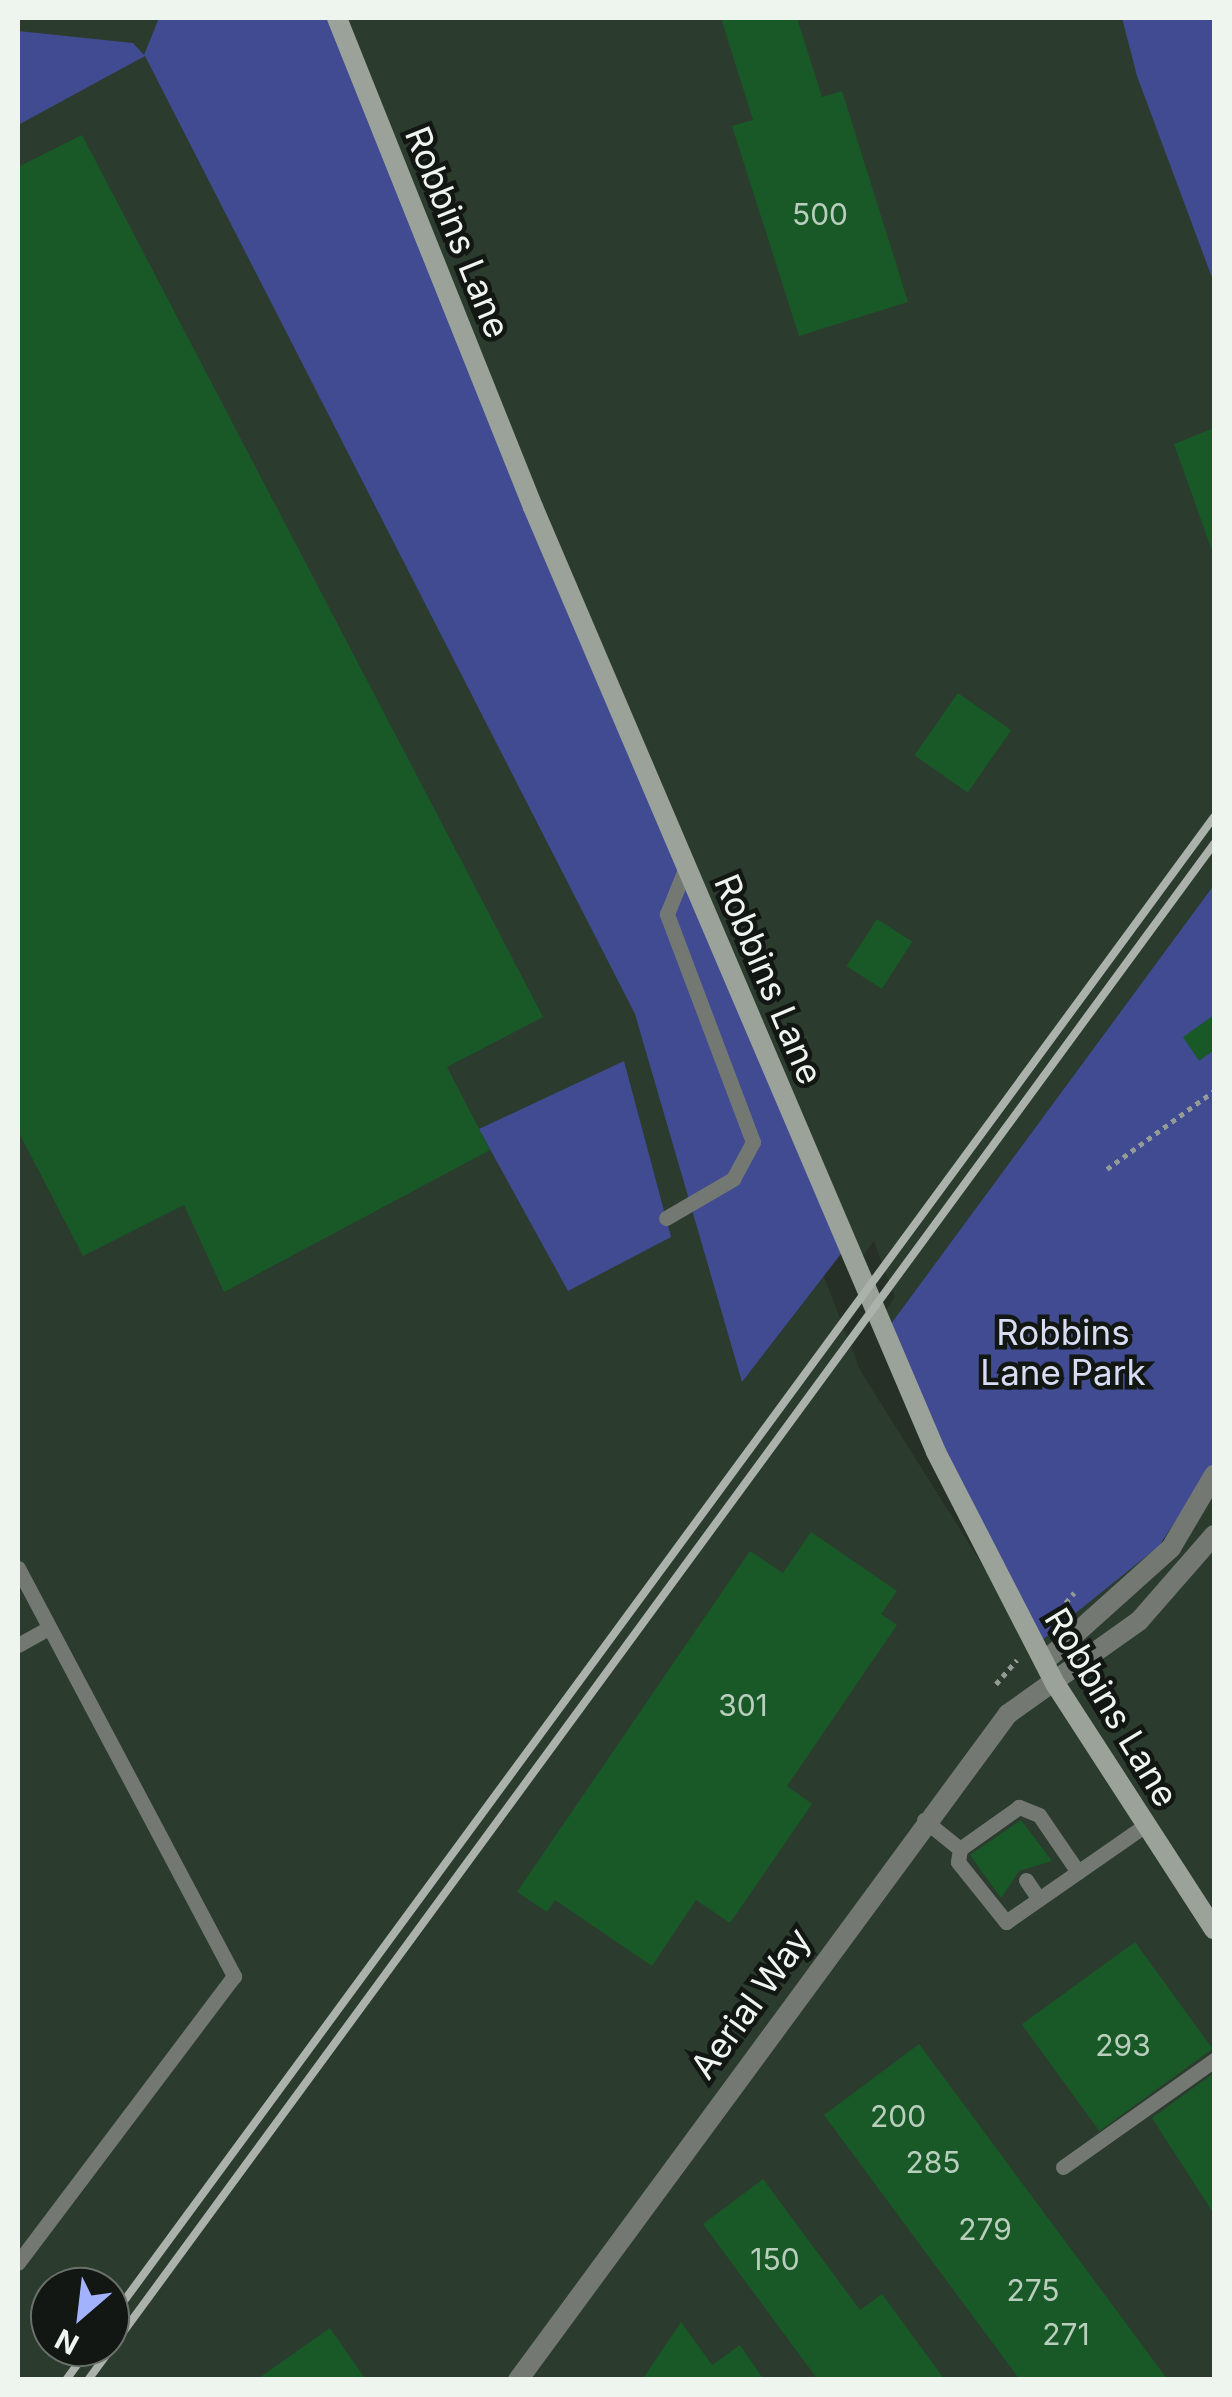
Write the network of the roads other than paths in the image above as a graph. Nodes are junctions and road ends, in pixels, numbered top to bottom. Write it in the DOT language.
graph roads {
  1 [pos="337,18"];
  2 [pos="686,866"];
  3 [pos="666,1218"];
  4 [pos="1214,1475"];
  5 [pos="1214,1535"];
  6 [pos="18,1568"];
  7 [pos="49,1628"];
  8 [pos="18,1645"];
  9 [pos="1044,1662"];
  10 [pos="1056,1686"];
  11 [pos="924,1820"];
  12 [pos="1144,1826"];
  13 [pos="960,1849"];
  14 [pos="1078,1872"];
  15 [pos="1026,1880"];
  16 [pos="1040,1898"];
  17 [pos="1214,1929"];
  18 [pos="1214,2060"];
  19 [pos="1063,2167"];
  20 [pos="18,2263"];
  21 [pos="518,2380"];
  1 -- 2 [label="street, Robbins Lane"];
  2 -- 3 [label="lane"];
  2 -- 9 [label="street, Robbins Lane"];
  4 -- 9 [label="street"];
  5 -- 10 [label="street, Aerial Way"];
  6 -- 7 [label="lane"];
  7 -- 8 [label="lane"];
  7 -- 20 [label="lane"];
  9 -- 10 [label="street, Robbins Lane"];
  10 -- 11 [label="street, Aerial Way"];
  10 -- 12 [label="street, Robbins Lane"];
  11 -- 13 [label="lane"];
  11 -- 21 [label="street, Aerial Way"];
  12 -- 14 [label="lane"];
  12 -- 17 [label="street, Robbins Lane"];
  13 -- 14 [label="lane"];
  13 -- 16 [label="lane"];
  14 -- 16 [label="lane"];
  15 -- 16 [label="lane"];
  18 -- 19 [label="lane"];
}
